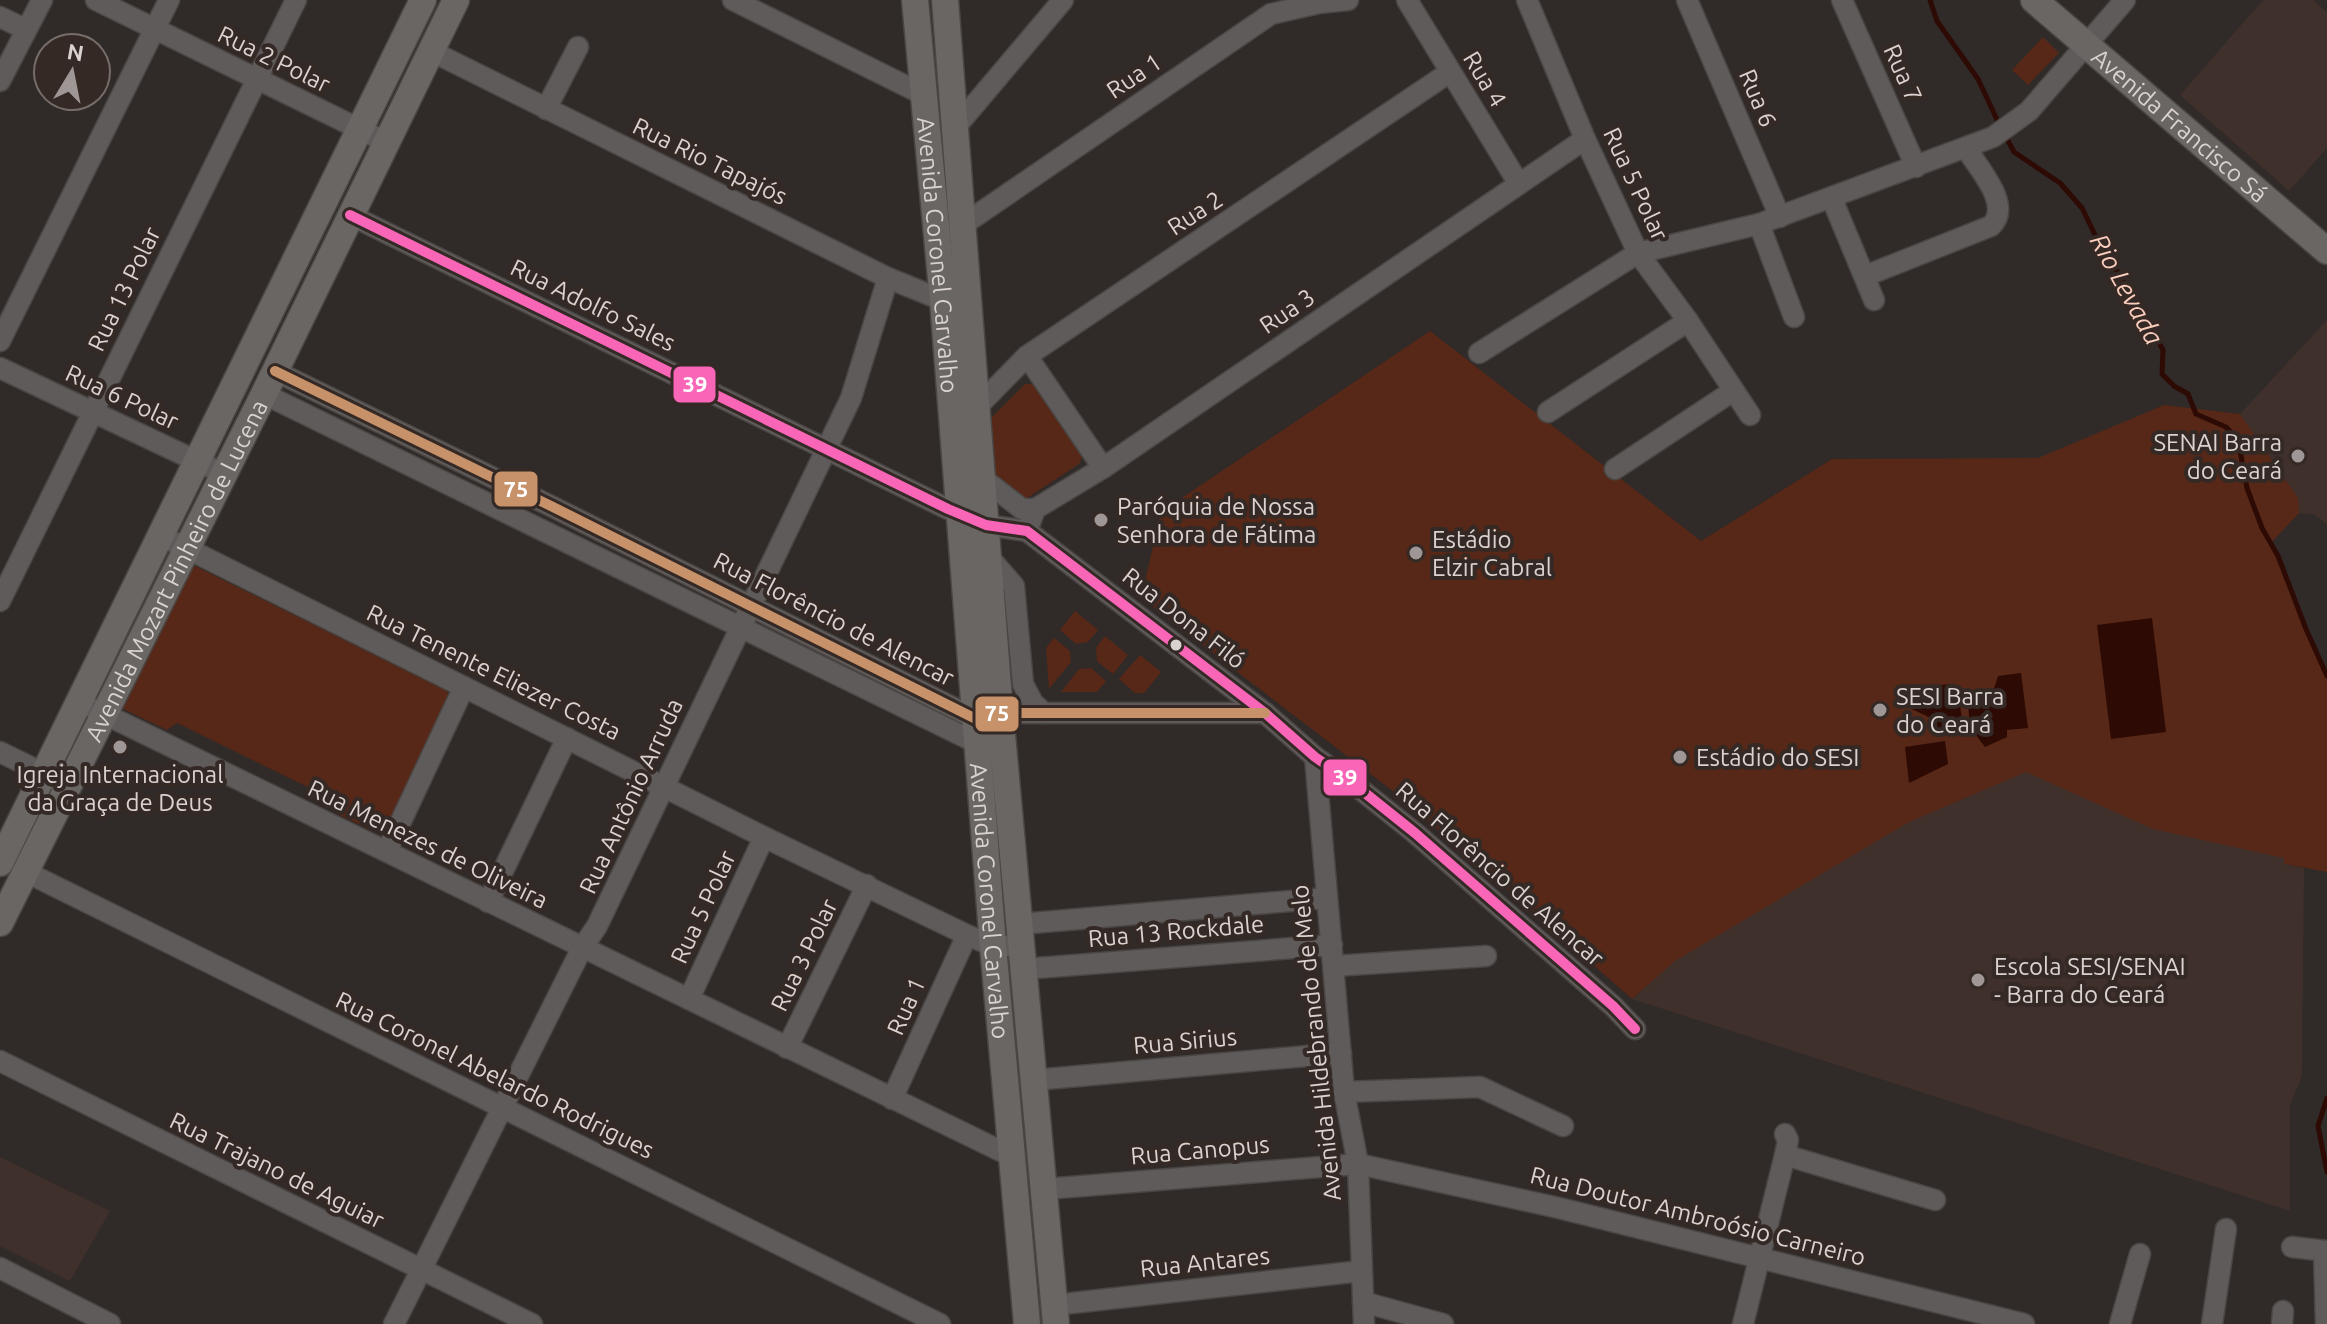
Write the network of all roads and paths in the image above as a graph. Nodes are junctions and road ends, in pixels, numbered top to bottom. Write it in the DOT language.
graph roads {
  1 [pos="42,0"];
  2 [pos="96,0"];
  3 [pos="169,0"];
  4 [pos="296,0"];
  5 [pos="423,0"];
  6 [pos="456,0"];
  7 [pos="733,0"];
  8 [pos="915,0"];
  9 [pos="945,0"];
  10 [pos="1063,0"];
  11 [pos="1348,0"];
  12 [pos="1407,0"];
  13 [pos="1527,0"];
  14 [pos="1687,0"];
  15 [pos="1842,0"];
  16 [pos="2034,0"];
  17 [pos="2125,0"];
  18 [pos="1317,1"];
  19 [pos="0,17"];
  20 [pos="25,29"];
  21 [pos="155,30"];
  22 [pos="2085,44"];
  23 [pos="578,47"];
  24 [pos="431,51"];
  25 [pos="1450,72"];
  26 [pos="257,80"];
  27 [pos="0,81"];
  28 [pos="922,94"];
  29 [pos="546,109"];
  30 [pos="359,129"];
  31 [pos="954,129"];
  32 [pos="1585,139"];
  33 [pos="386,142"];
  34 [pos="1966,148"];
  35 [pos="1916,167"];
  36 [pos="1519,184"];
  37 [pos="1832,199"];
  38 [pos="350,215"];
  39 [pos="1780,217"];
  40 [pos="1759,224"];
  41 [pos="961,226"];
  42 [pos="2327,251"];
  43 [pos="1638,253"];
  44 [pos="1865,276"];
  45 [pos="888,278"];
  46 [pos="943,300"];
  47 [pos="1874,300"];
  48 [pos="969,311"];
  49 [pos="1794,317"];
  50 [pos="1688,321"];
  51 [pos="0,341"];
  52 [pos="1479,353"];
  53 [pos="1027,356"];
  54 [pos="0,368"];
  55 [pos="269,382"];
  56 [pos="1733,391"];
  57 [pos="977,407"];
  58 [pos="92,412"];
  59 [pos="1548,412"];
  60 [pos="1750,415"];
  61 [pos="826,448"];
  62 [pos="196,460"];
  63 [pos="1103,468"];
  64 [pos="1615,469"];
  65 [pos="222,473"];
  66 [pos="982,478"];
  67 [pos="1035,509"];
  68 [pos="960,515"];
  69 [pos="986,525"];
  70 [pos="1027,531"];
  71 [pos="162,536"];
  72 [pos="188,548"];
  73 [pos="988,556"];
  74 [pos="1072,565"];
  75 [pos="0,601"];
  76 [pos="750,607"];
  77 [pos="741,626"];
  78 [pos="464,687"];
  79 [pos="80,702"];
  80 [pos="1044,713"];
  81 [pos="1265,713"];
  82 [pos="105,715"];
  83 [pos="984,725"];
  84 [pos="567,738"];
  85 [pos="0,752"];
  86 [pos="1315,757"];
  87 [pos="57,780"];
  88 [pos="663,785"];
  89 [pos="764,837"];
  90 [pos="387,851"];
  91 [pos="0,863"];
  92 [pos="26,872"];
  93 [pos="867,885"];
  94 [pos="1326,898"];
  95 [pos="488,902"];
  96 [pos="0,923"];
  97 [pos="967,935"];
  98 [pos="1332,945"];
  99 [pos="993,946"];
  100 [pos="1022,946"];
  101 [pos="582,948"];
  102 [pos="1486,956"];
  103 [pos="1334,966"];
  104 [pos="689,999"];
  105 [pos="1635,1029"];
  106 [pos="787,1048"];
  107 [pos="1341,1053"];
  108 [pos="0,1061"];
  109 [pos="1034,1080"];
  110 [pos="1344,1092"];
  111 [pos="892,1099"];
  112 [pos="503,1108"];
  113 [pos="1563,1126"];
  114 [pos="1013,1157"];
  115 [pos="1358,1164"];
  116 [pos="1045,1189"];
  117 [pos="1935,1200"];
  118 [pos="2226,1229"];
  119 [pos="2292,1247"];
  120 [pos="2326,1251"];
  121 [pos="2140,1254"];
  122 [pos="1761,1258"];
  123 [pos="0,1268"];
  124 [pos="421,1270"];
  125 [pos="1361,1271"];
  126 [pos="1363,1302"];
  127 [pos="1055,1314"];
  128 [pos="110,1324"];
  129 [pos="394,1324"];
  130 [pos="532,1324"];
  131 [pos="940,1324"];
  132 [pos="1027,1324"];
  133 [pos="1364,1324"];
  134 [pos="1443,1324"];
  135 [pos="1743,1324"];
  136 [pos="2024,1324"];
  137 [pos="2120,1324"];
  138 [pos="2212,1324"];
  139 [pos="2326,1324"];
  1 -- 20 [label="street"];
  2 -- 21 [label="street, Rua 2 Polar"];
  3 -- 21 [label="street"];
  4 -- 26 [label="street, Rua 13 Polar"];
  5 -- 30 [label="main road, Avenida Mozart Pinheiro de Lucena"];
  6 -- 24 [label="main road, Avenida Mozart Pinheiro de Lucena"];
  7 -- 28 [label="street"];
  8 -- 28 [label="main road, Avenida Coronel Carvalho"];
  9 -- 31 [label="main road, Avenida Coronel Carvalho"];
  10 -- 31 [label="street"];
  11 -- 18 [label="street, Rua 1"];
  12 -- 25 [label="street, Rua 4"];
  13 -- 32 [label="street, Rua 5 Polar"];
  14 -- 39 [label="street, Rua 6"];
  15 -- 35 [label="street, Rua 7"];
  16 -- 22 [label="main road, Avenida Francisco Sá"];
  17 -- 22 [label="street"];
  18 -- 41 [label="street, Rua 1"];
  19 -- 20 [label="street"];
  20 -- 27 [label="street"];
  21 -- 26 [label="street, Rua 2 Polar"];
  21 -- 51 [label="street"];
  22 -- 34 [label="street"];
  22 -- 42 [label="main road, Avenida Francisco Sá"];
  23 -- 29 [label="street"];
  24 -- 29 [label="street, Rua Rio Tapajós"];
  24 -- 33 [label="main road, Avenida Mozart Pinheiro de Lucena"];
  25 -- 36 [label="street, Rua 4"];
  25 -- 53 [label="street, Rua 2"];
  26 -- 30 [label="street, Rua 2 Polar"];
  26 -- 58 [label="street, Rua 13 Polar"];
  28 -- 46 [label="main road, Avenida Coronel Carvalho"];
  29 -- 45 [label="street, Rua Rio Tapajós"];
  30 -- 33 [label="street, Rua 2 Polar"];
  30 -- 62 [label="main road, Avenida Mozart Pinheiro de Lucena"];
  31 -- 41 [label="main road, Avenida Coronel Carvalho"];
  32 -- 36 [label="street, Rua 3"];
  32 -- 43 [label="street, Rua 5 Polar"];
  33 -- 38 [label="main road, Avenida Mozart Pinheiro de Lucena"];
  34 -- 35 [label="street"];
  34 -- 44 [label="street"];
  35 -- 37 [label="street"];
  36 -- 63 [label="street, Rua 3"];
  37 -- 39 [label="street"];
  37 -- 44 [label="street"];
  38 -- 55 [label="main road, Avenida Mozart Pinheiro de Lucena"];
  38 -- 61 [label="street, Rua Adolfo Sales"];
  39 -- 40 [label="street"];
  40 -- 43 [label="street"];
  40 -- 49 [label="street"];
  41 -- 48 [label="main road, Avenida Coronel Carvalho"];
  43 -- 50 [label="street, Rua 5 Polar"];
  43 -- 52 [label="street"];
  44 -- 47 [label="street"];
  45 -- 46 [label="street, Rua Rio Tapajós"];
  45 -- 61 [label="street, Rua Antônio Arruda"];
  46 -- 48 [label="street, Rua Rio Tapajós"];
  46 -- 68 [label="main road, Avenida Coronel Carvalho"];
  48 -- 57 [label="main road, Avenida Coronel Carvalho"];
  50 -- 56 [label="street, Rua 5 Polar"];
  50 -- 59 [label="street"];
  53 -- 57 [label="street, Rua 2"];
  53 -- 63 [label="street"];
  54 -- 58 [label="street, Rua 6 Polar"];
  55 -- 65 [label="main road, Avenida Mozart Pinheiro de Lucena"];
  55 -- 76 [label="street, Rua Florêncio de Alencar"];
  55 -- 77 [label="street, Rua Florêncio de Alencar"];
  56 -- 60 [label="street, Rua 5 Polar"];
  56 -- 64 [label="street"];
  57 -- 66 [label="main road, Avenida Coronel Carvalho"];
  58 -- 62 [label="street, Rua 6 Polar"];
  58 -- 75 [label="street, Rua 13 Polar"];
  61 -- 68 [label="street, Rua Adolfo Sales"];
  61 -- 76 [label="street, Rua Antônio Arruda"];
  62 -- 65 [label="street, Rua 6 Polar"];
  62 -- 71 [label="main road, Avenida Mozart Pinheiro de Lucena"];
  63 -- 67 [label="street, Rua 3"];
  65 -- 72 [label="main road, Avenida Mozart Pinheiro de Lucena"];
  66 -- 67 [label="street"];
  66 -- 69 [label="main road, Avenida Coronel Carvalho"];
  67 -- 70 [label="street"];
  67 -- 74 [label="street, Rua Dona Filó"];
  68 -- 69 [label="street, Rua Adolfo Sales"];
  68 -- 83 [label="main road, Avenida Coronel Carvalho"];
  69 -- 70 [label="street, Rua Dona Filó"];
  69 -- 73 [label="main road, Avenida Coronel Carvalho"];
  70 -- 74 [label="street, Rua Dona Filó"];
  71 -- 72 [label="street, Rua Tenente Eliezer Costa"];
  71 -- 79 [label="main road, Avenida Mozart Pinheiro de Lucena"];
  72 -- 78 [label="street, Rua Tenente Eliezer Costa"];
  72 -- 82 [label="main road, Avenida Mozart Pinheiro de Lucena"];
  73 -- 80 [label="street"];
  73 -- 83 [label="main road, Avenida Coronel Carvalho"];
  74 -- 81 [label="street, Rua Dona Filó"];
  76 -- 77 [label="street, Rua Antônio Arruda"];
  76 -- 83 [label="street, Rua Florêncio de Alencar"];
  77 -- 83 [label="street, Rua Florêncio de Alencar"];
  77 -- 88 [label="street, Rua Antônio Arruda"];
  78 -- 84 [label="street, Rua Tenente Eliezer Costa"];
  78 -- 90 [label="street"];
  79 -- 82 [label="street, Rua Menezes de Oliveira"];
  79 -- 87 [label="main road, Avenida Mozart Pinheiro de Lucena"];
  80 -- 81 [label="street, Rua Florêncio de Alencar"];
  80 -- 83 [label="street, Rua Florêncio de Alencar"];
  81 -- 86 [label="street, Rua Florêncio de Alencar"];
  82 -- 87 [label="main road, Avenida Mozart Pinheiro de Lucena"];
  82 -- 90 [label="street, Rua Menezes de Oliveira"];
  83 -- 99 [label="main road, Avenida Coronel Carvalho"];
  83 -- 100 [label="main road, Avenida Coronel Carvalho"];
  84 -- 88 [label="street, Rua Tenente Eliezer Costa"];
  84 -- 95 [label="street"];
  85 -- 87 [label="street"];
  86 -- 94 [label="street, Avenida Hildebrando de Melo"];
  86 -- 105 [label="street, Rua Florêncio de Alencar"];
  87 -- 91 [label="main road, Avenida Mozart Pinheiro de Lucena"];
  87 -- 92 [label="main road, Avenida Mozart Pinheiro de Lucena"];
  88 -- 89 [label="street, Rua Tenente Eliezer Costa"];
  88 -- 101 [label="street, Rua Antônio Arruda"];
  89 -- 93 [label="street, Rua Tenente Eliezer Costa"];
  89 -- 104 [label="street, Rua 5 Polar"];
  90 -- 95 [label="street, Rua Menezes de Oliveira"];
  92 -- 96 [label="main road, Avenida Mozart Pinheiro de Lucena"];
  92 -- 112 [label="street, Rua Coronel Abelardo Rodrigues"];
  93 -- 97 [label="street, Rua Tenente Eliezer Costa"];
  93 -- 106 [label="street, Rua 3 Polar"];
  94 -- 98 [label="street, Avenida Hildebrando de Melo"];
  94 -- 100 [label="street, Rua 13 Rockdale"];
  95 -- 101 [label="street, Rua Menezes de Oliveira"];
  97 -- 99 [label="street, Rua Tenente Eliezer Costa"];
  97 -- 111 [label="street, Rua 1"];
  98 -- 100 [label="street, Rua 13 Rockdale"];
  98 -- 103 [label="street, Avenida Hildebrando de Melo"];
  99 -- 100 [label="street, Rua Tenente Eliezer Costa"];
  99 -- 114 [label="main road, Avenida Coronel Carvalho"];
  100 -- 109 [label="main road, Avenida Coronel Carvalho"];
  101 -- 104 [label="street, Rua Menezes de Oliveira"];
  101 -- 112 [label="street, Rua Antônio Arruda"];
  102 -- 103 [label="street"];
  103 -- 107 [label="street, Avenida Hildebrando de Melo"];
  104 -- 106 [label="street, Rua Menezes de Oliveira"];
  106 -- 111 [label="street, Rua Menezes de Oliveira"];
  107 -- 109 [label="street, Rua Sirius"];
  107 -- 110 [label="street, Avenida Hildebrando de Melo"];
  108 -- 124 [label="street, Rua Trajano de Aguiar"];
  109 -- 116 [label="main road, Avenida Coronel Carvalho"];
  110 -- 113 [label="street"];
  110 -- 115 [label="street, Avenida Hildebrando de Melo"];
  111 -- 114 [label="street, Rua Menezes de Oliveira"];
  112 -- 124 [label="street, Rua Antônio Arruda"];
  112 -- 131 [label="street, Rua Coronel Abelardo Rodrigues"];
  114 -- 132 [label="main road, Avenida Coronel Carvalho"];
  115 -- 116 [label="street, Rua Canopus"];
  115 -- 122 [label="street, Rua Doutor Ambroósio Carneiro"];
  115 -- 125 [label="street, Avenida Hildebrando de Melo"];
  116 -- 127 [label="main road, Avenida Coronel Carvalho"];
  117 -- 122 [label="street"];
  118 -- 138 [label="street"];
  119 -- 120 [label="street"];
  120 -- 139 [label="street"];
  121 -- 137 [label="street"];
  122 -- 135 [label="street"];
  122 -- 136 [label="street, Rua Doutor Ambroósio Carneiro"];
  123 -- 128 [label="street"];
  124 -- 129 [label="street, Rua Antônio Arruda"];
  124 -- 130 [label="street, Rua Trajano de Aguiar"];
  125 -- 126 [label="street, Avenida Hildebrando de Melo"];
  125 -- 127 [label="street, Rua Antares"];
  126 -- 133 [label="street, Avenida Hildebrando de Melo"];
  126 -- 134 [label="street"];
}
